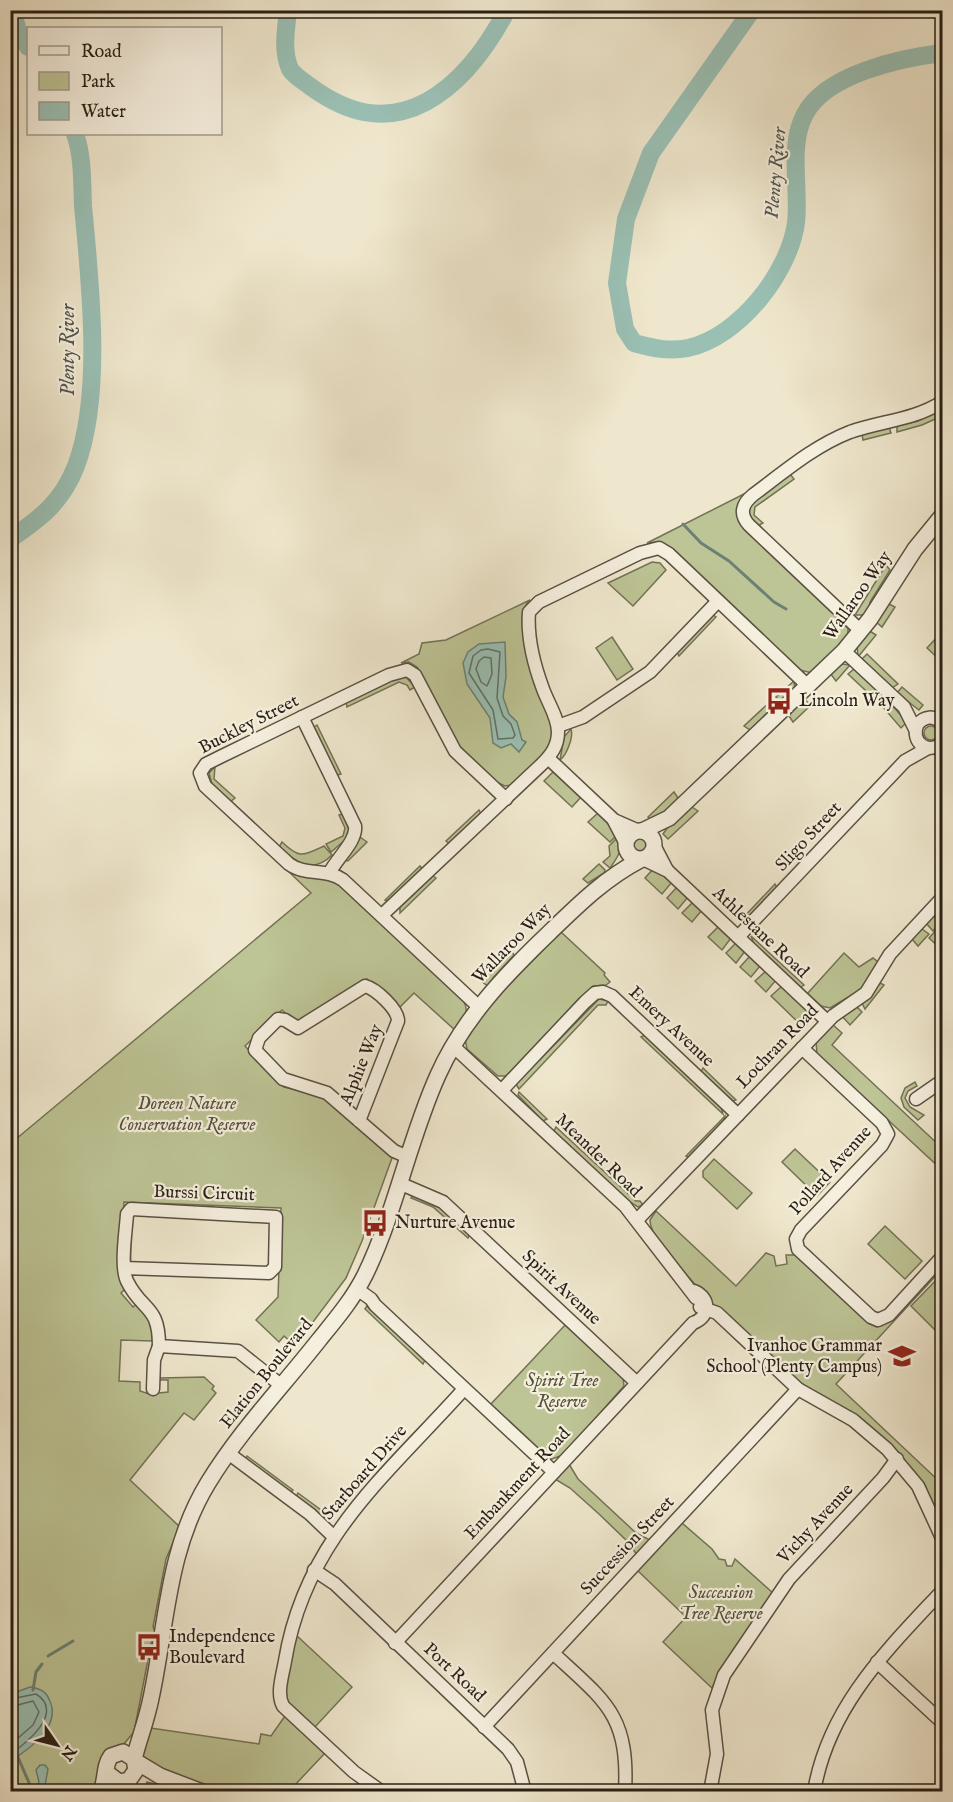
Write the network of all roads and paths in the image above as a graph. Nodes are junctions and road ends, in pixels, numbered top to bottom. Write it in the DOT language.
graph roads {
  1 [pos="942,402"];
  2 [pos="942,516"];
  3 [pos="718,601"];
  4 [pos="861,631"];
  5 [pos="844,651"];
  6 [pos="808,686"];
  7 [pos="904,707"];
  8 [pos="303,717"];
  9 [pos="936,718"];
  10 [pos="558,726"];
  11 [pos="915,732"];
  12 [pos="937,748"];
  13 [pos="548,758"];
  14 [pos="905,761"];
  15 [pos="506,799"];
  16 [pos="669,818"];
  17 [pos="614,820"];
  18 [pos="641,831"];
  19 [pos="626,844"];
  20 [pos="655,845"];
  21 [pos="641,860"];
  22 [pos="668,871"];
  23 [pos="330,872"];
  24 [pos="609,877"];
  25 [pos="942,900"];
  26 [pos="382,915"];
  27 [pos="738,937"];
  28 [pos="479,1007"];
  29 [pos="827,1021"];
  30 [pos="452,1048"];
  31 [pos="802,1048"];
  32 [pos="942,1081"];
  33 [pos="502,1090"];
  34 [pos="916,1099"];
  35 [pos="738,1115"];
  36 [pos="359,1121"];
  37 [pos="408,1157"];
  38 [pos="399,1183"];
  39 [pos="637,1220"];
  40 [pos="942,1257"];
  41 [pos="124,1268"];
  42 [pos="356,1292"];
  43 [pos="702,1310"];
  44 [pos="159,1347"];
  45 [pos="637,1383"];
  46 [pos="282,1386"];
  47 [pos="153,1389"];
  48 [pos="464,1389"];
  49 [pos="798,1389"];
  50 [pos="228,1453"];
  51 [pos="899,1462"];
  52 [pos="554,1472"];
  53 [pos="335,1533"];
  54 [pos="942,1538"];
  55 [pos="312,1574"];
  56 [pos="942,1591"];
  57 [pos="395,1643"];
  58 [pos="553,1653"];
  59 [pos="877,1662"];
  60 [pos="942,1722"];
  61 [pos="484,1726"];
  62 [pos="140,1732"];
  63 [pos="120,1752"];
  64 [pos="134,1760"];
  65 [pos="107,1773"];
  66 [pos="160,1776"];
  67 [pos="127,1781"];
  68 [pos="101,1791"];
  69 [pos="110,1791"];
  70 [pos="202,1791"];
  71 [pos="382,1791"];
  72 [pos="525,1791"];
  73 [pos="625,1791"];
  74 [pos="710,1791"];
  75 [pos="814,1791"];
  1 -- 4 [label="street"];
  2 -- 4 [label="street, Wallaroo Way"];
  3 -- 6 [label="street"];
  3 -- 10 [label="street"];
  3 -- 10 [label="street"];
  4 -- 5 [label="street, Wallaroo Way"];
  5 -- 6 [label="street, Wallaroo Way"];
  5 -- 7 [label="street"];
  6 -- 16 [label="street, Wallaroo Way"];
  7 -- 9 [label="street"];
  7 -- 11 [label="street"];
  8 -- 15 [label="street, Buckley Street"];
  8 -- 23 [label="street"];
  8 -- 23 [label="street, Buckley Street"];
  9 -- 11 [label="street"];
  10 -- 13 [label="street"];
  11 -- 12 [label="street"];
  11 -- 14 [label="street, Sligo Street"];
  12 -- 14 [label="street, Sligo Street"];
  13 -- 15 [label="street"];
  13 -- 17 [label="street"];
  14 -- 27 [label="street, Sligo Street"];
  15 -- 26 [label="street"];
  16 -- 18 [label="street, Wallaroo Way"];
  16 -- 20 [label="street, Wallaroo Way"];
  17 -- 18 [label="street"];
  17 -- 19 [label="street"];
  18 -- 19 [label="street"];
  18 -- 20 [label="street"];
  19 -- 21 [label="street"];
  19 -- 24 [label="street, Wallaroo Way"];
  20 -- 21 [label="street"];
  20 -- 22 [label="street, Athlestane Road"];
  21 -- 22 [label="street, Athlestane Road"];
  21 -- 24 [label="street, Wallaroo Way"];
  22 -- 27 [label="street, Athlestane Road"];
  23 -- 26 [label="street, Buckley Street"];
  24 -- 28 [label="street, Wallaroo Way"];
  25 -- 29 [label="street, Lochran Road"];
  26 -- 28 [label="street, Buckley Street"];
  27 -- 29 [label="street, Athlestane Road"];
  28 -- 30 [label="street, Wallaroo Way"];
  29 -- 31 [label="street, Lochran Road"];
  30 -- 33 [label="street, Meander Road"];
  30 -- 37 [label="street, Elation Boulevard"];
  31 -- 35 [label="street, Lochran Road"];
  31 -- 40 [label="street, Pollard Avenue"];
  32 -- 34 [label="street"];
  33 -- 35 [label="street, Emery Avenue"];
  33 -- 39 [label="street, Meander Road"];
  35 -- 39 [label="street, Lochran Road"];
  36 -- 36 [label="street, Alphie Way"];
  36 -- 37 [label="street, Alphie Way"];
  37 -- 38 [label="street, Elation Boulevard"];
  38 -- 42 [label="street, Elation Boulevard"];
  38 -- 45 [label="street, Spirit Avenue"];
  39 -- 43 [label="street, Meander Road"];
  41 -- 41 [label="street, Burssi Circuit"];
  41 -- 44 [label="street, Burssi Circuit"];
  42 -- 46 [label="street, Elation Boulevard"];
  42 -- 48 [label="street"];
  43 -- 45 [label="street, Embankment Road"];
  43 -- 49 [label="street, Meander Road"];
  44 -- 46 [label="street"];
  44 -- 47 [label="street, Burssi Circuit"];
  45 -- 52 [label="street, Embankment Road"];
  46 -- 50 [label="street, Elation Boulevard"];
  48 -- 52 [label="street"];
  48 -- 53 [label="street, Starboard Drive"];
  49 -- 51 [label="street, Meander Road"];
  49 -- 58 [label="street, Succession Street"];
  50 -- 53 [label="street"];
  50 -- 62 [label="street, Elation Boulevard"];
  51 -- 54 [label="street, Meander Road"];
  51 -- 74 [label="street, Vichy Avenue"];
  52 -- 57 [label="street, Embankment Road"];
  53 -- 55 [label="street, Starboard Drive"];
  55 -- 57 [label="street, Port Road"];
  55 -- 71 [label="street, Starboard Drive"];
  56 -- 59 [label="street"];
  57 -- 61 [label="street, Port Road"];
  58 -- 61 [label="street, Succession Street"];
  58 -- 73 [label="street"];
  59 -- 60 [label="street"];
  59 -- 75 [label="street"];
  61 -- 72 [label="street, Port Road"];
  62 -- 63 [label="street, Elation Boulevard"];
  62 -- 64 [label="street, Elation Boulevard"];
  63 -- 64 [label="street"];
  63 -- 65 [label="street"];
  64 -- 66 [label="street"];
  64 -- 67 [label="street"];
  65 -- 67 [label="street"];
  65 -- 68 [label="street"];
  66 -- 67 [label="street"];
  66 -- 70 [label="street"];
  67 -- 69 [label="street"];
}
